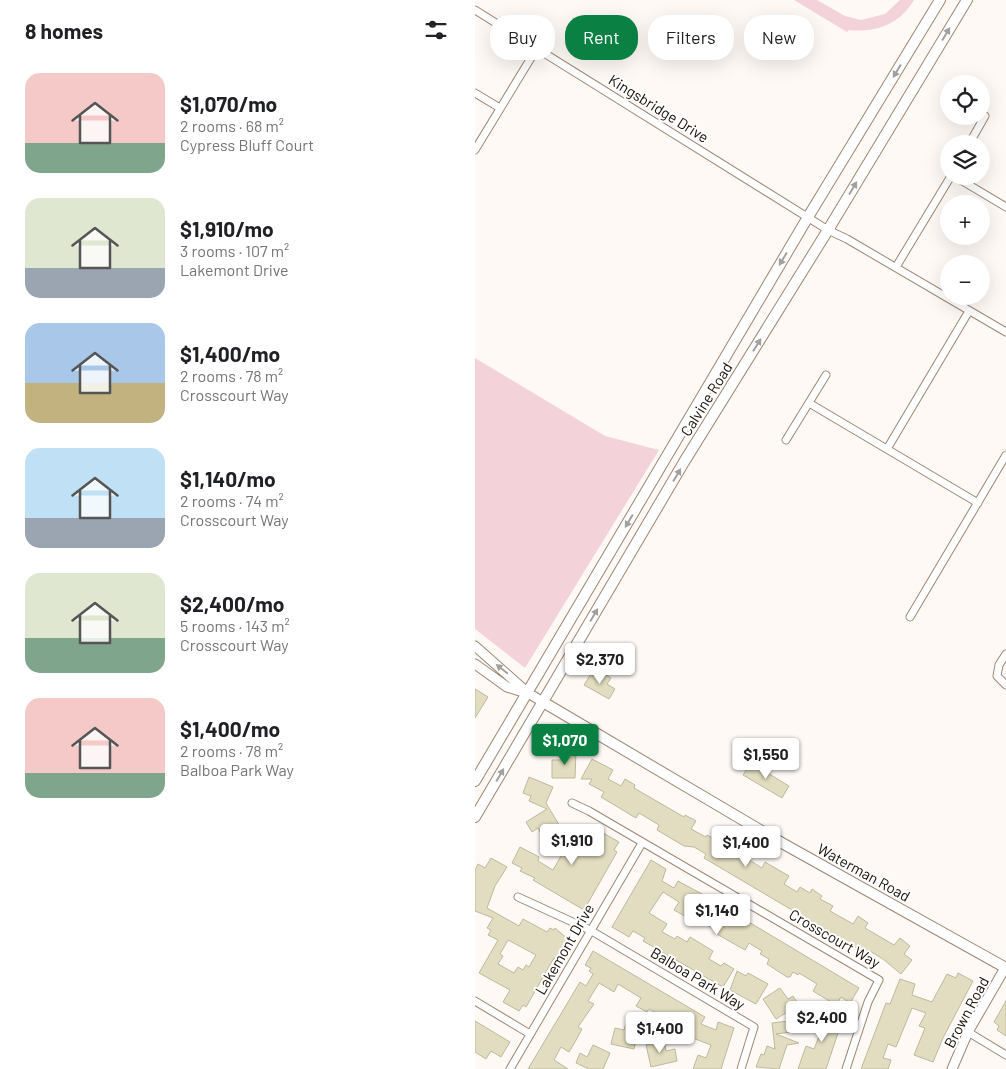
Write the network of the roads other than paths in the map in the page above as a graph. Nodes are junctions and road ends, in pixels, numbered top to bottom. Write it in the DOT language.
graph roads {
  1 [pos="940,0"];
  2 [pos="967,0"];
  3 [pos="961,5"];
  4 [pos="475,10"];
  5 [pos="490,19"];
  6 [pos="555,59"];
  7 [pos="530,60"];
  8 [pos="475,93"];
  9 [pos="500,108"];
  10 [pos="475,150"];
  11 [pos="947,185"];
  12 [pos="968,185"];
  13 [pos="1006,207"];
  14 [pos="808,217"];
  15 [pos="828,230"];
  16 [pos="896,267"];
  17 [pos="969,311"];
  18 [pos="1006,332"];
  19 [pos="826,375"];
  20 [pos="809,403"];
  21 [pos="786,440"];
  22 [pos="887,449"];
  23 [pos="1006,455"];
  24 [pos="977,503"];
  25 [pos="910,617"];
  26 [pos="475,646"];
  27 [pos="1006,654"];
  28 [pos="475,664"];
  29 [pos="1006,685"];
  30 [pos="528,693"];
  31 [pos="543,702"];
  32 [pos="475,781"];
  33 [pos="572,803"];
  34 [pos="475,817"];
  35 [pos="642,843"];
  36 [pos="518,897"];
  37 [pos="590,930"];
  38 [pos="1006,968"];
  39 [pos="475,1001"];
  40 [pos="968,1032"];
  41 [pos="530,1034"];
  42 [pos="1006,1055"];
  43 [pos="510,1069"];
  44 [pos="741,1069"];
  45 [pos="846,1069"];
  46 [pos="952,1069"];
  1 -- 14 [label="main road, Calvine Road, one-way"];
  2 -- 3 [label="main road, Calvine Road"];
  15 -- 3 [label="main road, Calvine Road, one-way"];
  4 -- 5 [label="street, Kingsbridge Drive"];
  6 -- 14 [label="street, Kingsbridge Drive"];
  7 -- 9 [label="street"];
  8 -- 9 [label="street"];
  9 -- 10 [label="street"];
  11 -- 16 [label="street"];
  12 -- 13 [label="street"];
  14 -- 15 [label="street, Kingsbridge Drive"];
  14 -- 30 [label="main road, Calvine Road, one-way"];
  15 -- 16 [label="street, Kingsbridge Drive"];
  31 -- 15 [label="main road, Calvine Road, one-way"];
  16 -- 17 [label="street, Kingsbridge Drive"];
  17 -- 18 [label="street, Kingsbridge Drive"];
  17 -- 22 [label="street"];
  19 -- 20 [label="street"];
  20 -- 21 [label="street"];
  20 -- 22 [label="street"];
  22 -- 24 [label="street"];
  23 -- 24 [label="street"];
  24 -- 25 [label="street"];
  30 -- 26 [label="street, Waterman Road, one-way"];
  27 -- 29 [label="street"];
  28 -- 30 [label="street, Waterman Road"];
  30 -- 31 [label="street, Waterman Road"];
  30 -- 32 [label="main road, Calvine Road"];
  34 -- 31 [label="main road, Calvine Road, one-way"];
  31 -- 38 [label="main road, Waterman Road"];
  33 -- 35 [label="street"];
  35 -- 37 [label="street, Lakemont Drive"];
  35 -- 45 [label="street, Crosscourt Way"];
  36 -- 37 [label="street"];
  37 -- 41 [label="street, Lakemont Drive"];
  37 -- 44 [label="street, Balboa Park Way"];
  38 -- 40 [label="street, Brown Road"];
  39 -- 41 [label="street"];
  40 -- 42 [label="street"];
  40 -- 46 [label="street, Brown Road"];
  41 -- 43 [label="street, Lakemont Drive"];
}
